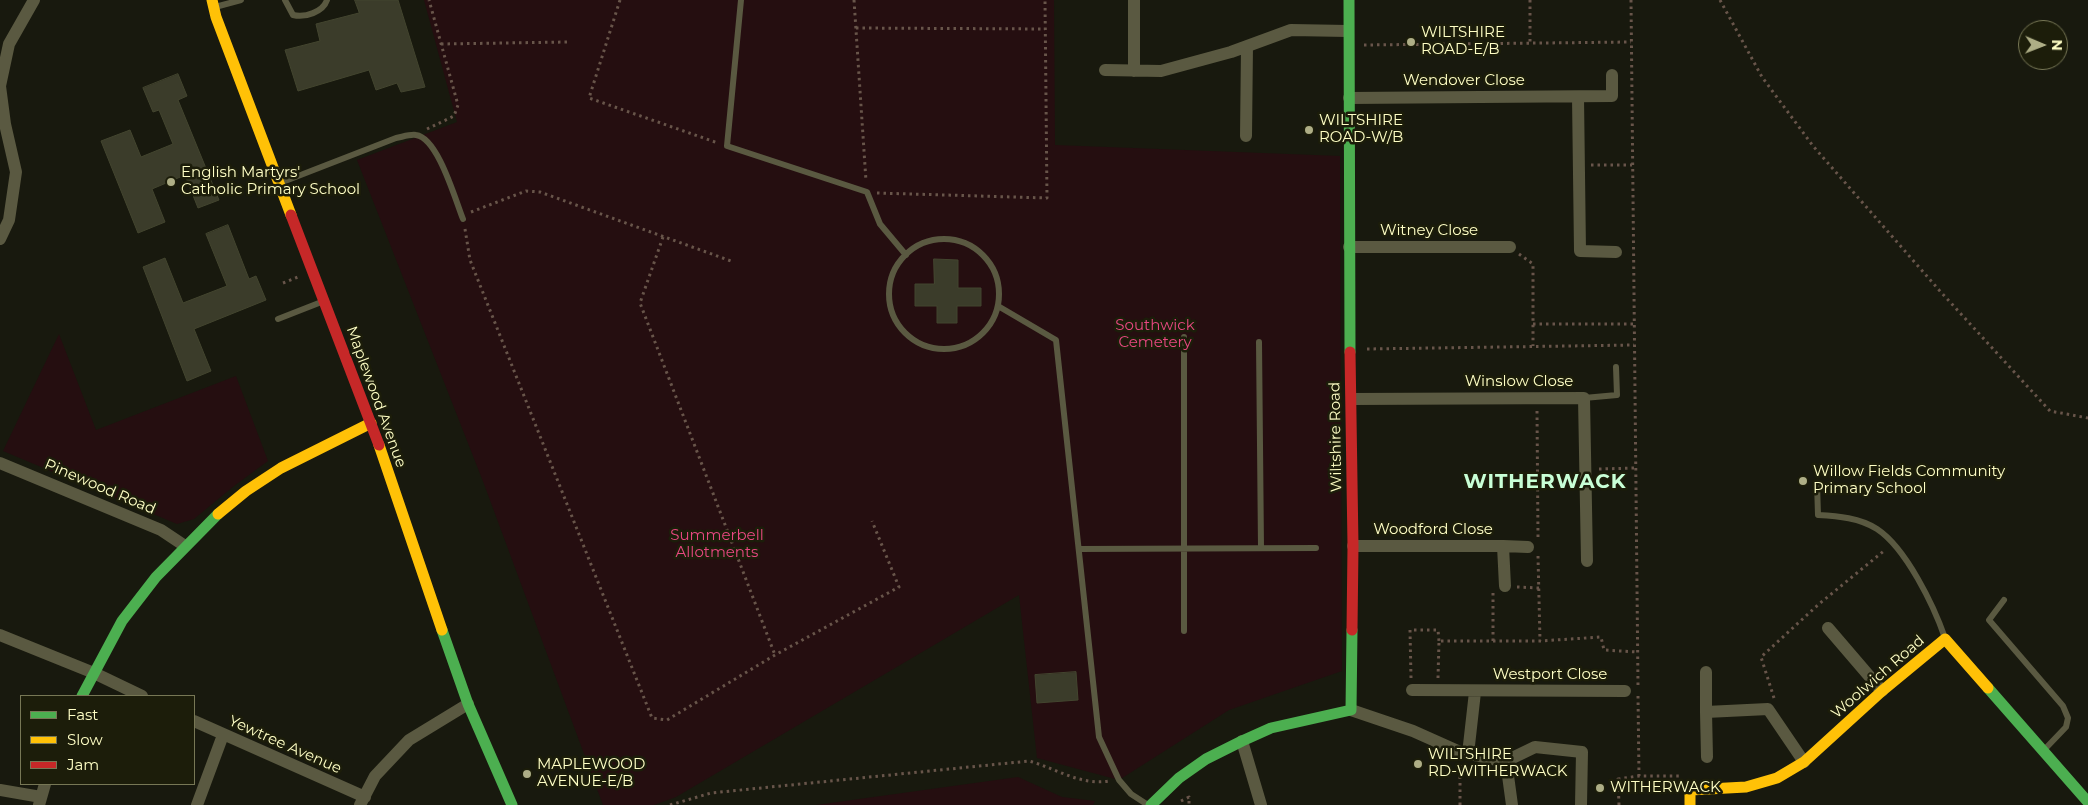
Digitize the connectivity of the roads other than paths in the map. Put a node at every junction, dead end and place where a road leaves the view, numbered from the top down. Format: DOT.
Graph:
graph roads {
  1 [pos="34,0"];
  2 [pos="241,0"];
  3 [pos="285,0"];
  4 [pos="327,0"];
  5 [pos="741,0"];
  6 [pos="1134,0"];
  7 [pos="1349,0"];
  8 [pos="213,3"];
  9 [pos="1348,31"];
  10 [pos="1247,46"];
  11 [pos="1105,70"];
  12 [pos="1134,70"];
  13 [pos="1612,76"];
  14 [pos="1578,97"];
  15 [pos="1349,98"];
  16 [pos="1246,136"];
  17 [pos="279,183"];
  18 [pos="462,217"];
  19 [pos="4,219"];
  20 [pos="0,239"];
  21 [pos="1510,247"];
  22 [pos="1349,248"];
  23 [pos="1616,252"];
  24 [pos="906,255"];
  25 [pos="324,301"];
  26 [pos="998,306"];
  27 [pos="278,319"];
  28 [pos="1184,338"];
  29 [pos="1259,342"];
  30 [pos="1616,366"];
  31 [pos="1584,398"];
  32 [pos="1352,399"];
  33 [pos="370,423"];
  34 [pos="0,463"];
  35 [pos="1817,483"];
  36 [pos="185,546"];
  37 [pos="1353,546"];
  38 [pos="1503,546"];
  39 [pos="1535,547"];
  40 [pos="1184,548"];
  41 [pos="1261,548"];
  42 [pos="1316,548"];
  43 [pos="1079,549"];
  44 [pos="1587,561"];
  45 [pos="1505,586"];
  46 [pos="2004,600"];
  47 [pos="1828,628"];
  48 [pos="1184,631"];
  49 [pos="0,635"];
  50 [pos="1945,639"];
  51 [pos="1706,672"];
  52 [pos="94,673"];
  53 [pos="1412,690"];
  54 [pos="1882,690"];
  55 [pos="1476,692"];
  56 [pos="1625,692"];
  57 [pos="83,695"];
  58 [pos="140,695"];
  59 [pos="468,704"];
  60 [pos="1351,710"];
  61 [pos="1706,712"];
  62 [pos="195,721"];
  63 [pos="223,735"];
  64 [pos="1242,741"];
  65 [pos="2044,751"];
  66 [pos="1464,753"];
  67 [pos="1707,757"];
  68 [pos="1506,761"];
  69 [pos="1804,762"];
  70 [pos="45,785"];
  71 [pos="0,790"];
  72 [pos="2086,800"];
  73 [pos="40,801"];
  74 [pos="362,801"];
  75 [pos="197,805"];
  76 [pos="512,805"];
  77 [pos="1150,805"];
  78 [pos="1261,805"];
  79 [pos="1512,805"];
  80 [pos="1581,805"];
  81 [pos="1690,805"];
  82 [pos="2074,805"];
  1 -- 19 [label="street"];
  2 -- 8 [label="lane"];
  3 -- 4 [label="lane"];
  5 -- 24 [label="lane"];
  6 -- 12 [label="street"];
  7 -- 9 [label="street, Wiltshire Road"];
  8 -- 17 [label="street, Maplewood Avenue"];
  9 -- 10 [label="street"];
  9 -- 15 [label="street, Wiltshire Road"];
  10 -- 12 [label="street"];
  10 -- 16 [label="street"];
  11 -- 12 [label="street"];
  13 -- 14 [label="street, Wendover Close"];
  14 -- 15 [label="street, Wendover Close"];
  14 -- 23 [label="street"];
  15 -- 22 [label="street, Wiltshire Road"];
  17 -- 18 [label="lane"];
  17 -- 25 [label="street, Maplewood Avenue"];
  19 -- 20 [label="street"];
  21 -- 22 [label="street, Witney Close"];
  22 -- 32 [label="street, Wiltshire Road"];
  24 -- 26 [label="lane"];
  24 -- 26 [label="lane"];
  25 -- 27 [label="lane"];
  25 -- 33 [label="street, Maplewood Avenue"];
  26 -- 43 [label="lane"];
  28 -- 40 [label="lane"];
  29 -- 41 [label="lane"];
  30 -- 31 [label="lane"];
  31 -- 32 [label="street, Winslow Close"];
  31 -- 44 [label="street, Winslow Close"];
  32 -- 37 [label="street, Wiltshire Road"];
  33 -- 36 [label="street"];
  33 -- 59 [label="street, Maplewood Avenue"];
  34 -- 36 [label="street, Pinewood Road"];
  35 -- 50 [label="lane"];
  36 -- 52 [label="street"];
  37 -- 38 [label="street, Woodford Close"];
  37 -- 60 [label="street, Wiltshire Road"];
  38 -- 39 [label="street"];
  38 -- 45 [label="street, Woodford Close"];
  40 -- 41 [label="lane"];
  40 -- 43 [label="lane"];
  40 -- 48 [label="lane"];
  41 -- 42 [label="lane"];
  43 -- 77 [label="lane"];
  46 -- 65 [label="lane"];
  47 -- 54 [label="street"];
  49 -- 52 [label="street"];
  50 -- 54 [label="street, Woolwich Road"];
  50 -- 65 [label="street, Woolwich Road"];
  51 -- 61 [label="street"];
  52 -- 57 [label="street"];
  52 -- 58 [label="street"];
  53 -- 55 [label="street, Westport Close"];
  54 -- 69 [label="street, Woolwich Road"];
  55 -- 56 [label="street, Westport Close"];
  55 -- 66 [label="street, Westport Close"];
  59 -- 74 [label="street"];
  59 -- 76 [label="street, Maplewood Avenue"];
  60 -- 64 [label="street"];
  60 -- 66 [label="street"];
  61 -- 67 [label="street"];
  61 -- 69 [label="street"];
  62 -- 63 [label="street, Yewtree Avenue"];
  63 -- 74 [label="street, Yewtree Avenue"];
  63 -- 75 [label="street"];
  64 -- 77 [label="street"];
  64 -- 78 [label="street"];
  65 -- 72 [label="street, Woolwich Road"];
  66 -- 68 [label="street"];
  68 -- 79 [label="street"];
  68 -- 80 [label="street"];
  69 -- 81 [label="street, Woolwich Road"];
  70 -- 73 [label="street"];
  71 -- 73 [label="street"];
  72 -- 82 [label="street"];
}
